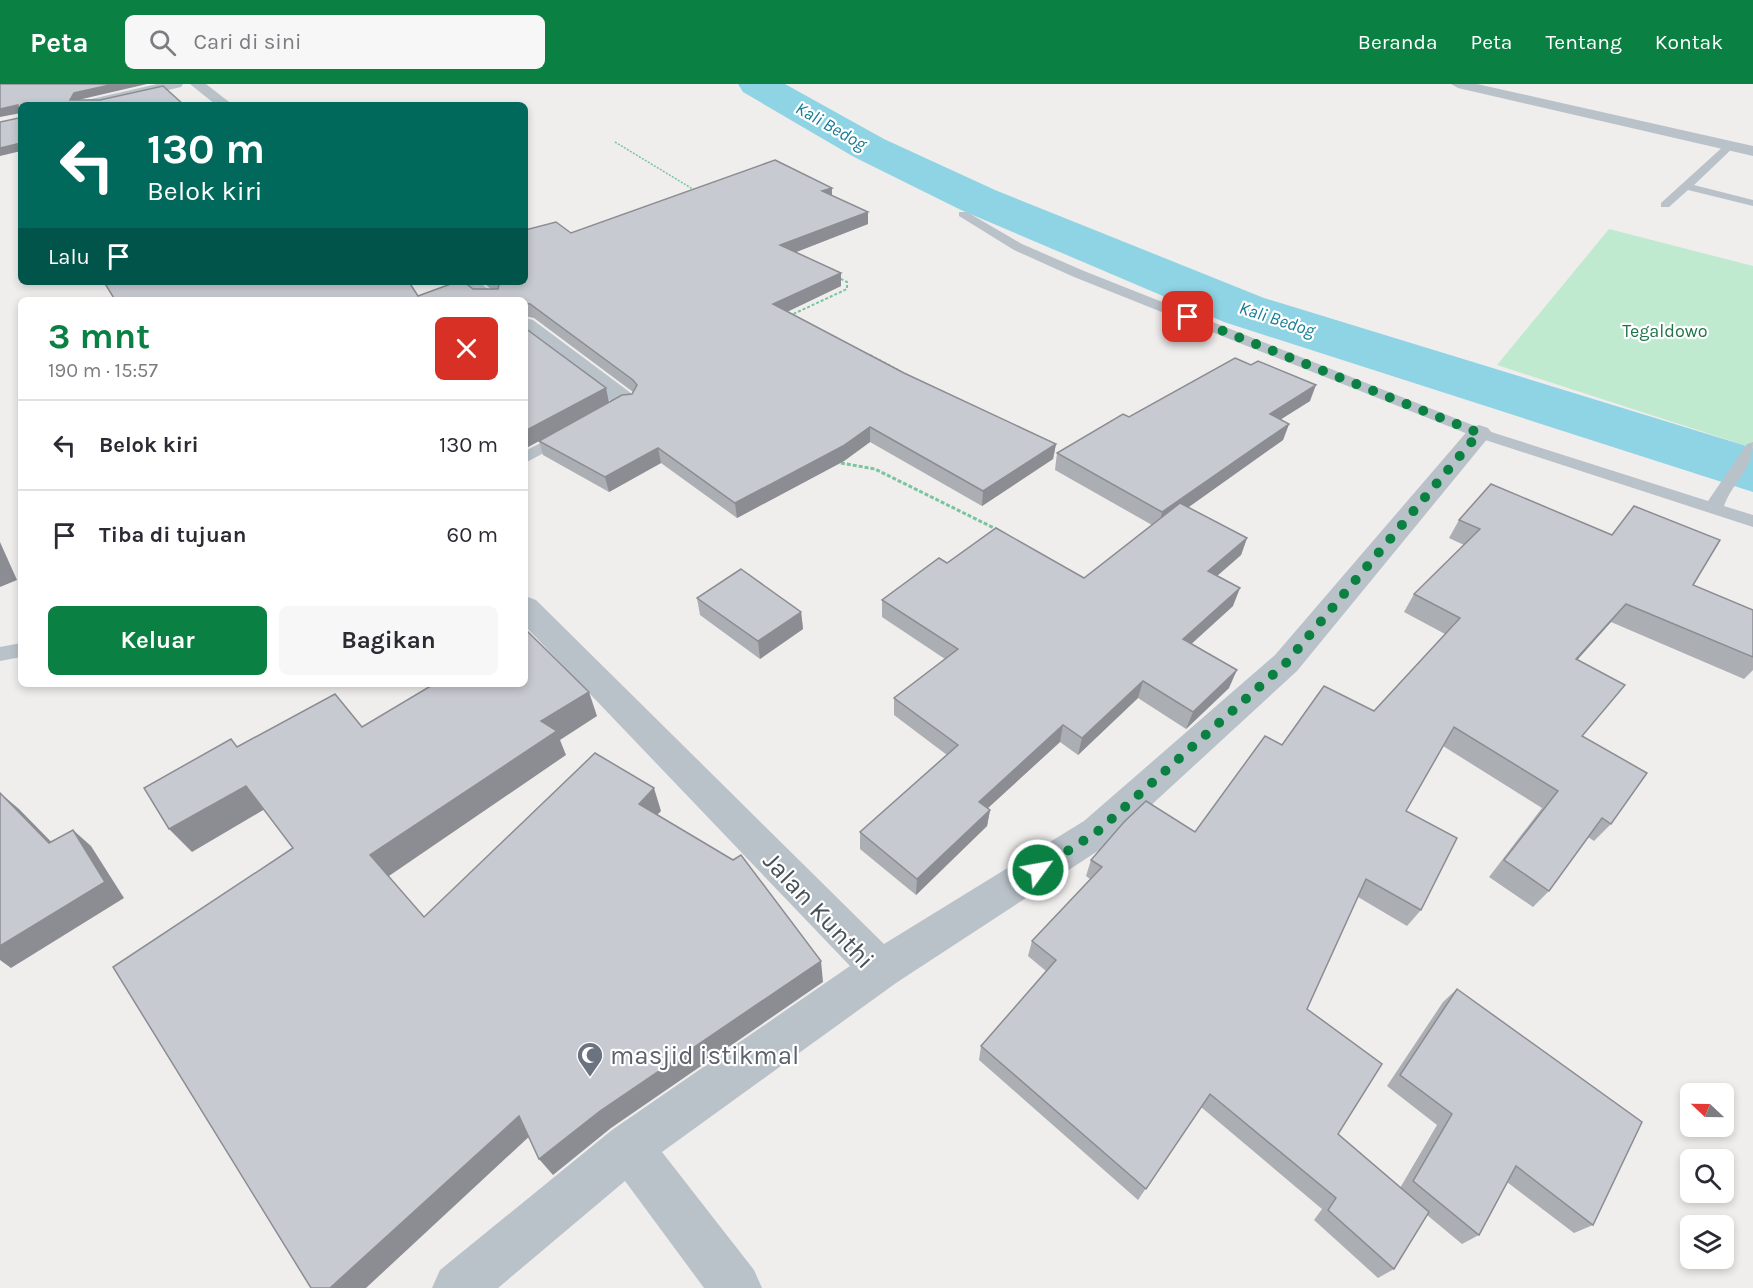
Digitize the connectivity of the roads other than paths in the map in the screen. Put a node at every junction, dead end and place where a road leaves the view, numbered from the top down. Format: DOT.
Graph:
graph roads {
  1 [pos="176,84"];
  2 [pos="219,84"];
  3 [pos="1458,84"];
  4 [pos="199,86"];
  5 [pos="96,102"];
  6 [pos="221,102"];
  7 [pos="1730,146"];
  8 [pos="1753,151"];
  9 [pos="1686,186"];
  10 [pos="1753,203"];
  11 [pos="1665,205"];
  12 [pos="963,214"];
  13 [pos="470,285"];
  14 [pos="487,297"];
  15 [pos="528,327"];
  16 [pos="626,401"];
  17 [pos="606,412"];
  18 [pos="576,429"];
  19 [pos="1479,433"];
  20 [pos="1753,447"];
  21 [pos="528,456"];
  22 [pos="1716,502"];
  23 [pos="1753,520"];
  24 [pos="528,610"];
  25 [pos="18,651"];
  26 [pos="0,654"];
  27 [pos="881,969"];
  28 [pos="629,1147"];
  29 [pos="458,1288"];
  30 [pos="736,1288"];
  1 -- 5 [label="street"];
  2 -- 4 [label="street"];
  3 -- 7 [label="street"];
  4 -- 6 [label="street"];
  7 -- 8 [label="street"];
  7 -- 9 [label="lane"];
  9 -- 10 [label="lane"];
  9 -- 11 [label="lane"];
  12 -- 19 [label="lane"];
  13 -- 14 [label="street"];
  15 -- 16 [label="street"];
  16 -- 17 [label="lane"];
  18 -- 21 [label="lane"];
  19 -- 22 [label="lane"];
  19 -- 27 [label="street"];
  20 -- 22 [label="lane"];
  22 -- 23 [label="lane"];
  24 -- 27 [label="street, Jalan Kunthi"];
  25 -- 26 [label="lane"];
  27 -- 28 [label="street, Jalan Kunthi"];
  28 -- 29 [label="street, Jalan Kunthi"];
  28 -- 30 [label="street"];
}
